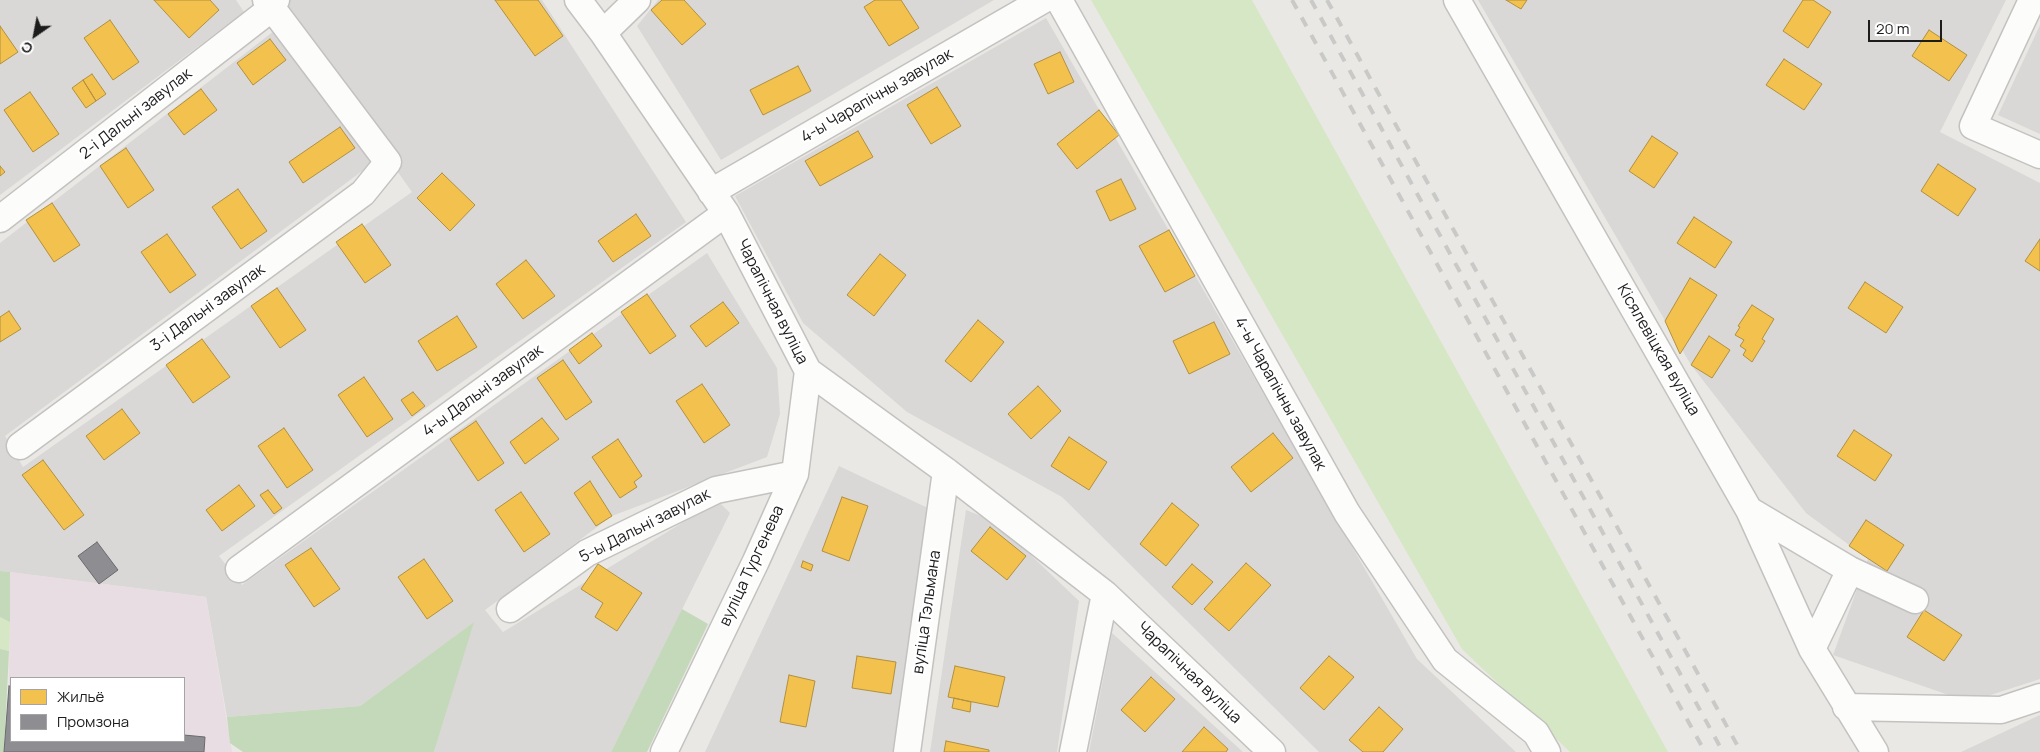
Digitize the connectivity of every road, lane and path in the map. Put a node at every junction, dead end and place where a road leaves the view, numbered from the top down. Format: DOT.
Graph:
graph roads {
  1 [pos="578,0"];
  2 [pos="636,0"];
  3 [pos="1043,0"];
  4 [pos="1059,0"];
  5 [pos="1457,0"];
  6 [pos="2032,0"];
  7 [pos="271,3"];
  8 [pos="603,33"];
  9 [pos="2040,155"];
  10 [pos="711,192"];
  11 [pos="726,213"];
  12 [pos="0,219"];
  13 [pos="808,371"];
  14 [pos="20,446"];
  15 [pos="946,471"];
  16 [pos="795,474"];
  17 [pos="1749,510"];
  18 [pos="239,569"];
  19 [pos="1850,570"];
  20 [pos="1106,594"];
  21 [pos="1915,600"];
  22 [pos="510,609"];
  23 [pos="1812,648"];
  24 [pos="2040,697"];
  25 [pos="1846,707"];
  26 [pos="664,752"];
  27 [pos="907,752"];
  28 [pos="1073,752"];
  29 [pos="1272,752"];
  30 [pos="1547,752"];
  31 [pos="1875,752"];
  1 -- 8 [label="street, Чарапічная вуліца"];
  2 -- 8 [label="street"];
  3 -- 10 [label="street, 4-ы Чарапічны завулак"];
  4 -- 30 [label="street, 4-ы Чарапічны завулак"];
  5 -- 17 [label="street, Кісялевіцкая вуліца"];
  6 -- 9 [label="street"];
  7 -- 12 [label="street, 2-і Дальні завулак"];
  7 -- 14 [label="street, 3-і Дальні завулак"];
  8 -- 10 [label="street, Чарапічная вуліца"];
  10 -- 11 [label="street, Чарапічная вуліца"];
  11 -- 13 [label="street, Чарапічная вуліца"];
  11 -- 18 [label="street, 4-ы Дальні завулак"];
  13 -- 15 [label="street, Чарапічная вуліца"];
  13 -- 16 [label="street, вуліца Тургенева"];
  15 -- 20 [label="street, Чарапічная вуліца"];
  15 -- 27 [label="street, вуліца Тэльмана"];
  16 -- 22 [label="street, 5-ы Дальні завулак"];
  16 -- 26 [label="street, вуліца Тургенева"];
  17 -- 19 [label="street"];
  17 -- 23 [label="street, Кісялевіцкая вуліца"];
  19 -- 21 [label="street"];
  19 -- 23 [label="street"];
  20 -- 28 [label="street"];
  20 -- 29 [label="street, Чарапічная вуліца"];
  23 -- 25 [label="street, Кісялевіцкая вуліца"];
  24 -- 25 [label="street"];
  25 -- 31 [label="street, Кісялевіцкая вуліца"];
}
